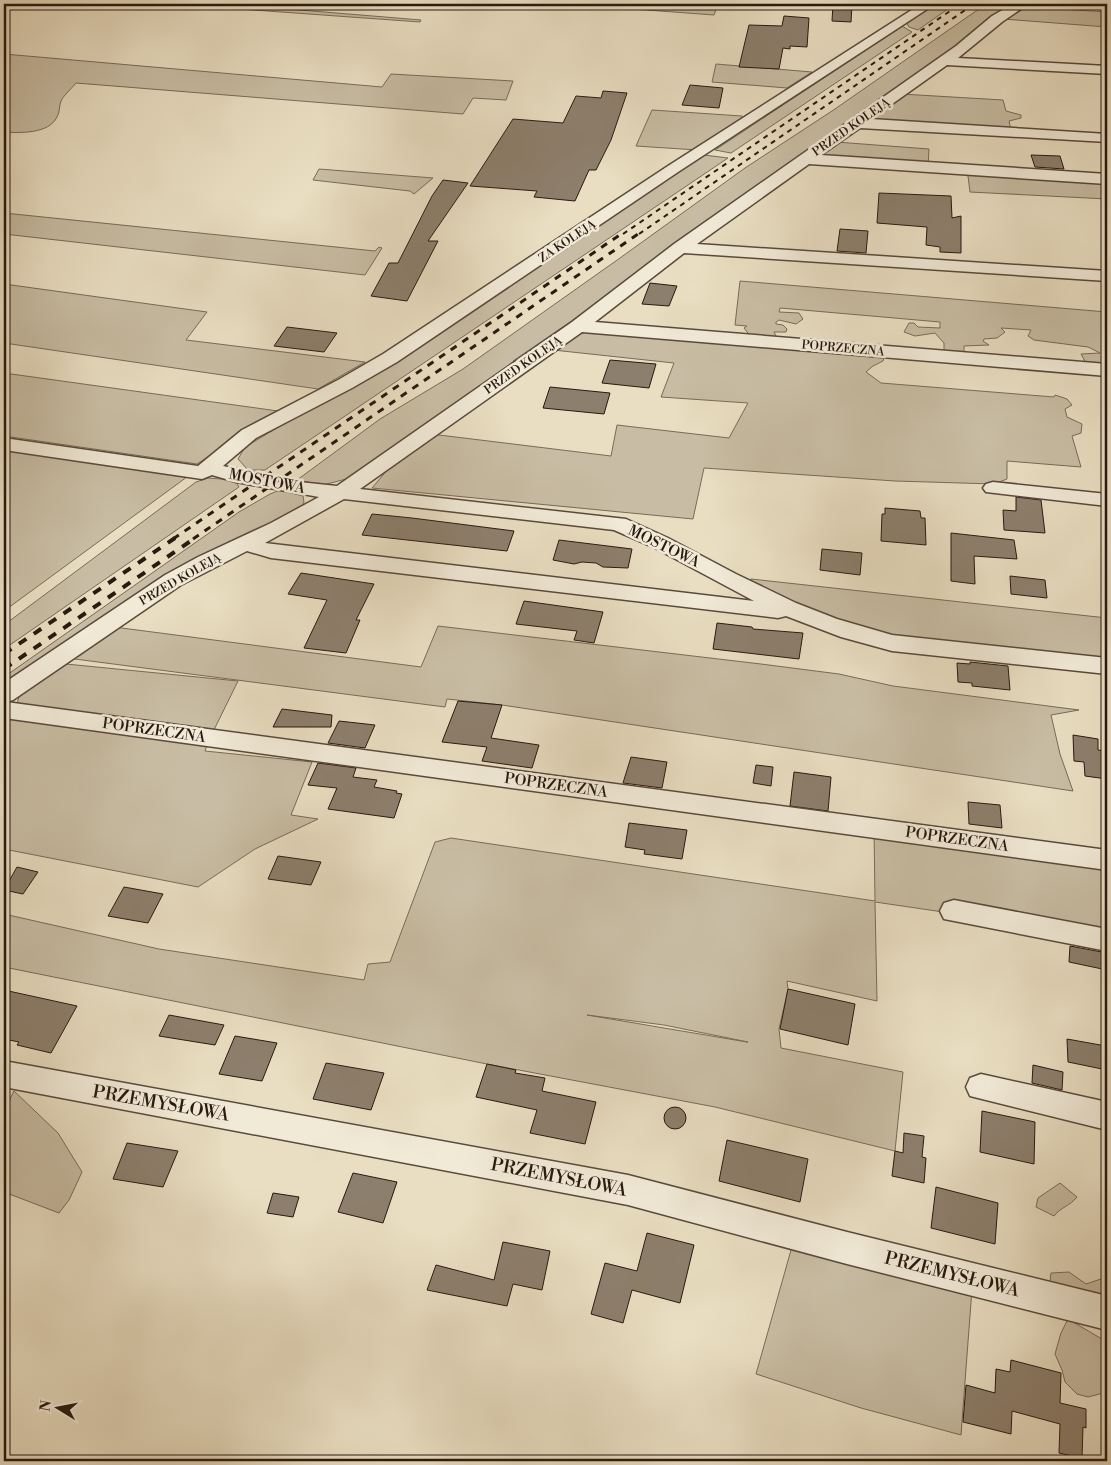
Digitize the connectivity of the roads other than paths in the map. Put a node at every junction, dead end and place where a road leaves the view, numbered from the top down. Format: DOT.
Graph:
graph roads {
  1 [pos="929,4"];
  2 [pos="1022,4"];
  3 [pos="943,61"];
  4 [pos="1107,70"];
  5 [pos="858,123"];
  6 [pos="1107,138"];
  7 [pos="806,159"];
  8 [pos="1107,179"];
  9 [pos="680,248"];
  10 [pos="1107,276"];
  11 [pos="578,326"];
  12 [pos="1107,370"];
  13 [pos="4,444"];
  14 [pos="205,470"];
  15 [pos="993,488"];
  16 [pos="342,492"];
  17 [pos="1107,500"];
  18 [pos="244,544"];
  19 [pos="798,613"];
  20 [pos="1107,666"];
  21 [pos="4,694"];
  22 [pos="4,710"];
  23 [pos="1107,860"];
  24 [pos="954,911"];
  25 [pos="1107,940"];
  26 [pos="4,1074"];
  27 [pos="981,1087"];
  28 [pos="1107,1116"];
  29 [pos="1107,1313"];
  1 -- 14 [label="street, ZA KOLEJĄ"];
  2 -- 3 [label="street, PRZED KOLEJĄ"];
  3 -- 4 [label="street"];
  3 -- 5 [label="street, PRZED KOLEJĄ"];
  5 -- 6 [label="street"];
  5 -- 7 [label="street, PRZED KOLEJĄ"];
  7 -- 8 [label="street"];
  7 -- 9 [label="street, PRZED KOLEJĄ"];
  9 -- 10 [label="street"];
  9 -- 11 [label="street, PRZED KOLEJĄ"];
  11 -- 12 [label="street, POPRZECZNA"];
  11 -- 16 [label="street, PRZED KOLEJĄ"];
  13 -- 14 [label="street, MOSTOWA"];
  14 -- 16 [label="street, MOSTOWA"];
  15 -- 17 [label="street"];
  16 -- 18 [label="street, PRZED KOLEJĄ"];
  16 -- 19 [label="street, MOSTOWA"];
  18 -- 19 [label="street"];
  18 -- 21 [label="street, PRZED KOLEJĄ"];
  19 -- 20 [label="street, MOSTOWA"];
  22 -- 23 [label="street, POPRZECZNA"];
  24 -- 25 [label="street"];
  26 -- 29 [label="street, PRZEMYSŁOWA"];
  27 -- 28 [label="street"];
}
